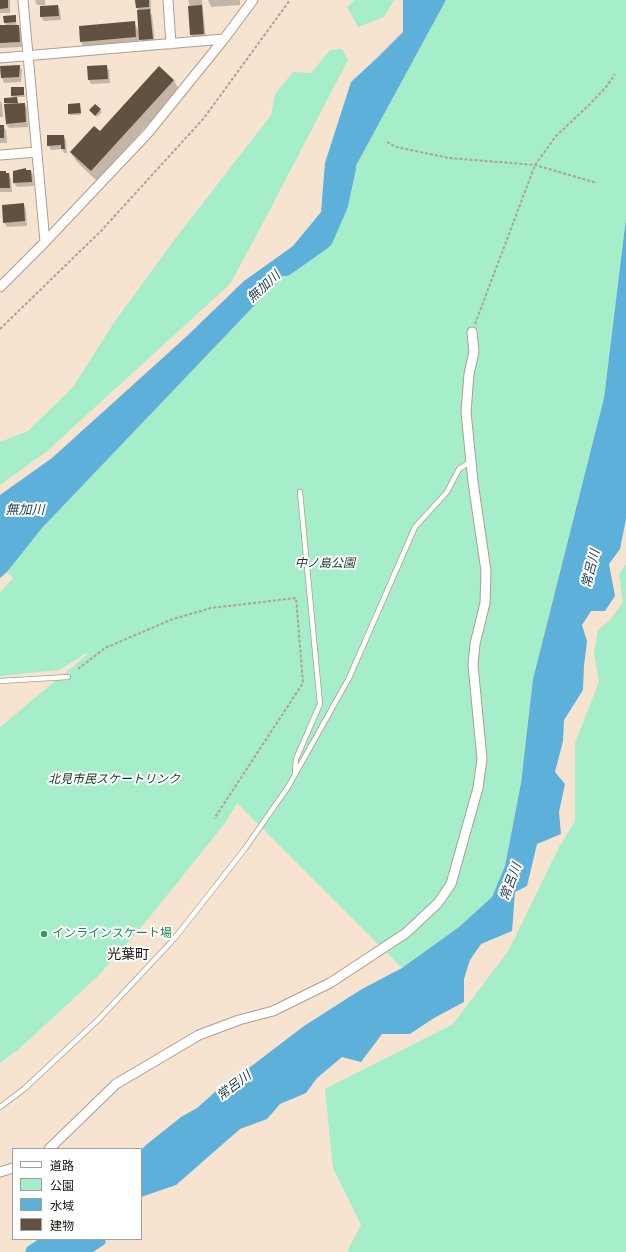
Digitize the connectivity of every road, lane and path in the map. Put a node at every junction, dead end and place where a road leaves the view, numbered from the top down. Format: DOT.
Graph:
graph roads {
  1 [pos="23,0"];
  2 [pos="168,0"];
  3 [pos="253,0"];
  4 [pos="290,0"];
  5 [pos="224,40"];
  6 [pos="171,44"];
  7 [pos="28,55"];
  8 [pos="0,58"];
  9 [pos="615,74"];
  10 [pos="387,142"];
  11 [pos="37,152"];
  12 [pos="0,156"];
  13 [pos="535,165"];
  14 [pos="597,183"];
  15 [pos="46,242"];
  16 [pos="0,287"];
  17 [pos="0,329"];
  18 [pos="472,332"];
  19 [pos="470,462"];
  20 [pos="300,492"];
  21 [pos="78,669"];
  22 [pos="68,677"];
  23 [pos="0,681"];
  24 [pos="295,774"];
  25 [pos="214,819"];
  26 [pos="0,1107"];
  27 [pos="50,1148"];
  28 [pos="12,1168"];
  29 [pos="0,1172"];
  1 -- 7 [label="street"];
  2 -- 6 [label="street"];
  3 -- 5 [label="street"];
  4 -- 17 [label="path"];
  5 -- 6 [label="street"];
  5 -- 15 [label="street"];
  6 -- 7 [label="street"];
  7 -- 8 [label="street"];
  7 -- 11 [label="street"];
  9 -- 13 [label="path"];
  10 -- 13 [label="path"];
  11 -- 12 [label="street"];
  11 -- 15 [label="street"];
  13 -- 14 [label="path"];
  13 -- 18 [label="path"];
  15 -- 16 [label="street"];
  18 -- 19 [label="street"];
  19 -- 24 [label="lane"];
  19 -- 27 [label="street"];
  20 -- 24 [label="lane"];
  21 -- 25 [label="path"];
  22 -- 23 [label="lane"];
  24 -- 26 [label="lane"];
  28 -- 29 [label="street"];
}
